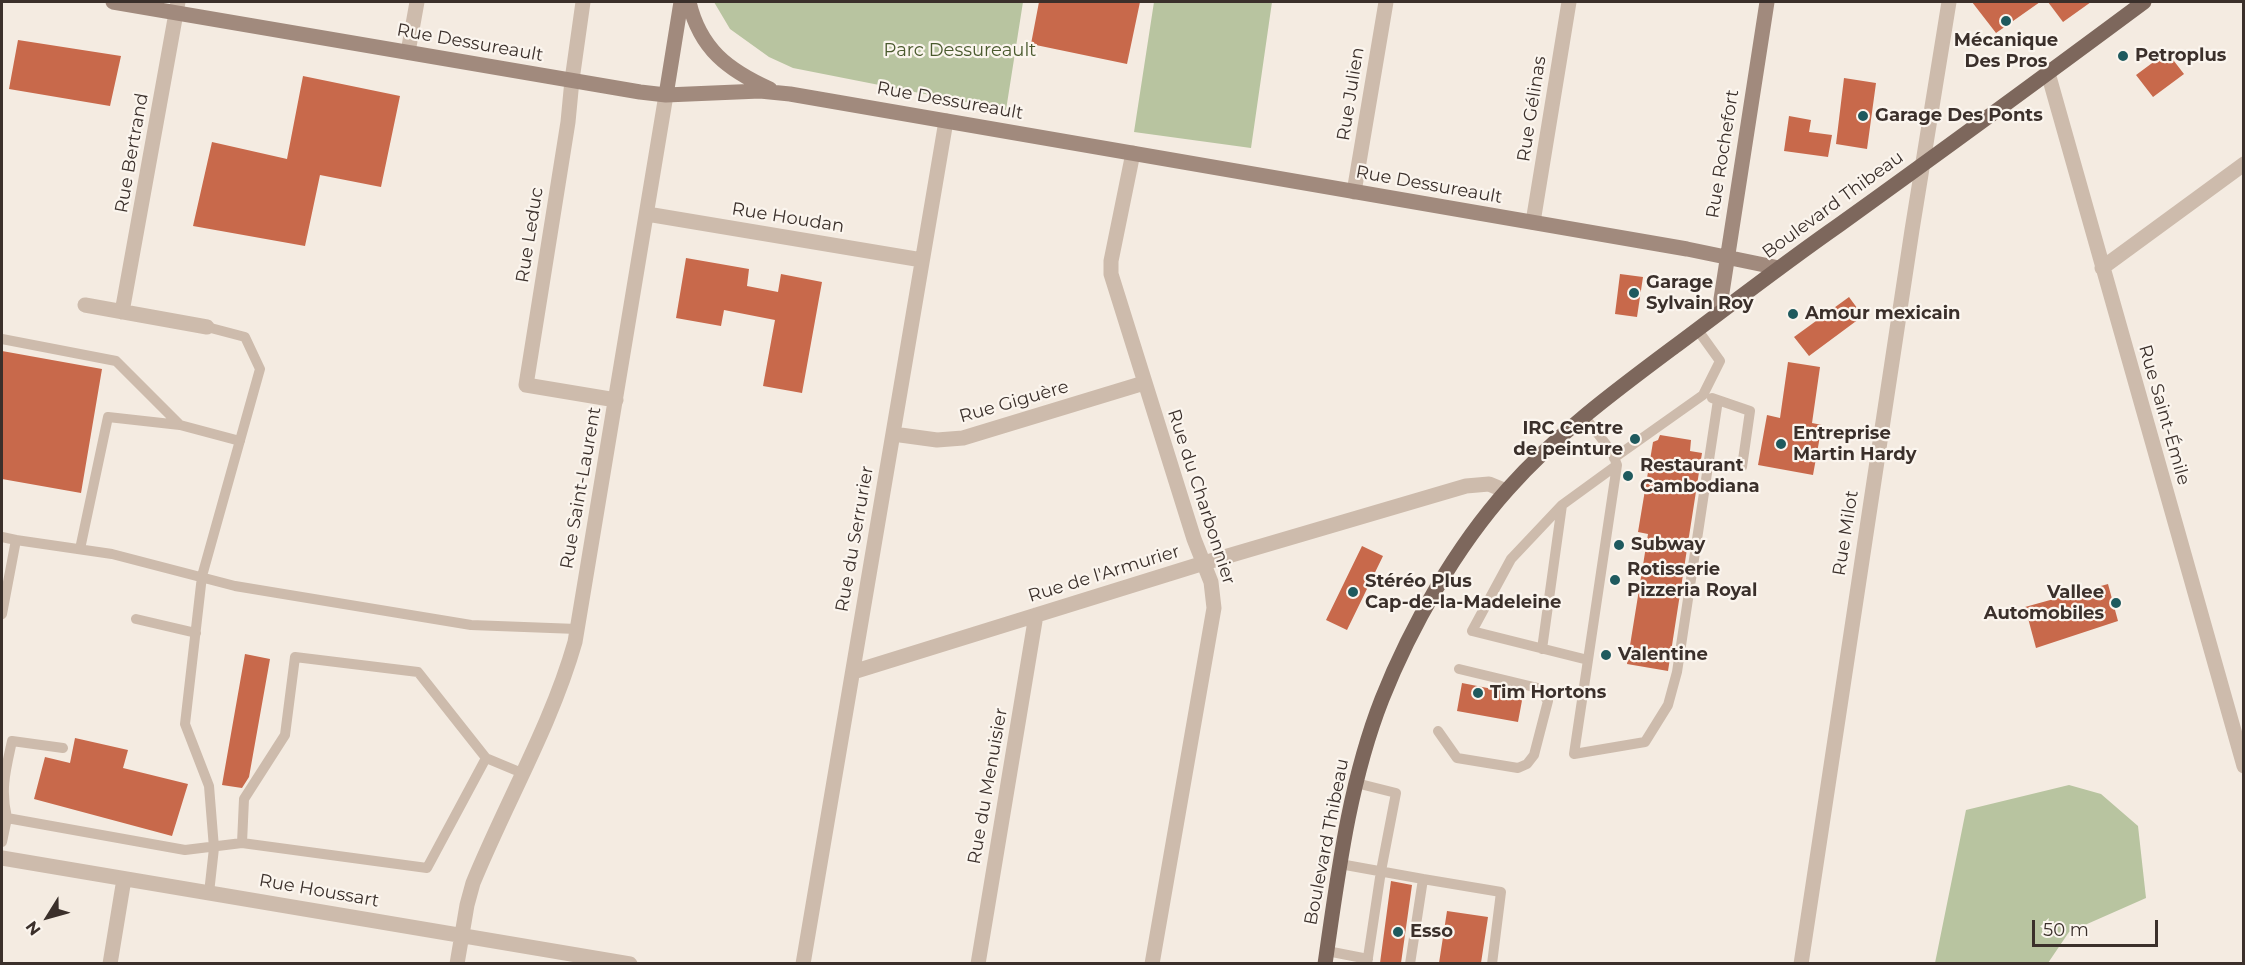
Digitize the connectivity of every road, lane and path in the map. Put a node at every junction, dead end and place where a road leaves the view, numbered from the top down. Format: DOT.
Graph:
graph roads {
  1 [pos="113,2"];
  2 [pos="417,2"];
  3 [pos="583,2"];
  4 [pos="681,2"];
  5 [pos="689,2"];
  6 [pos="1386,2"];
  7 [pos="1569,2"];
  8 [pos="1767,2"];
  9 [pos="1949,2"];
  10 [pos="2144,2"];
  11 [pos="177,7"];
  12 [pos="408,52"];
  13 [pos="2048,73"];
  14 [pos="572,80"];
  15 [pos="778,93"];
  16 [pos="666,95"];
  17 [pos="946,121"];
  18 [pos="1133,153"];
  19 [pos="2244,164"];
  20 [pos="1922,165"];
  21 [pos="1354,192"];
  22 [pos="647,214"];
  23 [pos="1533,222"];
  24 [pos="1726,257"];
  25 [pos="922,260"];
  26 [pos="1779,268"];
  27 [pos="2102,268"];
  28 [pos="85,305"];
  29 [pos="122,312"];
  30 [pos="1719,312"];
  31 [pos="207,327"];
  32 [pos="1697,329"];
  33 [pos="2,339"];
  34 [pos="1144,383"];
  35 [pos="1703,395"];
  36 [pos="616,400"];
  37 [pos="1718,400"];
  38 [pos="1584,416"];
  39 [pos="180,425"];
  40 [pos="893,434"];
  41 [pos="240,441"];
  42 [pos="1615,461"];
  43 [pos="1742,467"];
  44 [pos="1506,491"];
  45 [pos="1562,505"];
  46 [pos="2,537"];
  47 [pos="16,540"];
  48 [pos="80,549"];
  49 [pos="1204,563"];
  50 [pos="202,576"];
  51 [pos="2,614"];
  52 [pos="1036,615"];
  53 [pos="136,619"];
  54 [pos="577,629"];
  55 [pos="196,633"];
  56 [pos="1542,649"];
  57 [pos="1588,660"];
  58 [pos="1459,669"];
  59 [pos="853,672"];
  60 [pos="1438,731"];
  61 [pos="63,748"];
  62 [pos="486,758"];
  63 [pos="2244,766"];
  64 [pos="522,773"];
  65 [pos="3,774"];
  66 [pos="1356,783"];
  67 [pos="7,818"];
  68 [pos="2,842"];
  69 [pos="242,843"];
  70 [pos="214,848"];
  71 [pos="2,858"];
  72 [pos="1340,864"];
  73 [pos="1381,871"];
  74 [pos="124,879"];
  75 [pos="1423,879"];
  76 [pos="209,893"];
  77 [pos="462,935"];
  78 [pos="1326,957"];
  79 [pos="1368,961"];
  80 [pos="110,963"];
  81 [pos="457,963"];
  82 [pos="630,963"];
  83 [pos="803,963"];
  84 [pos="978,963"];
  85 [pos="1152,963"];
  86 [pos="1410,963"];
  87 [pos="1492,963"];
  88 [pos="1801,963"];
  1 -- 11 [label="street, Rue Dessureault"];
  2 -- 12 [label="street"];
  3 -- 14 [label="street, Rue Leduc"];
  4 -- 16 [label="street, Rue Saint-Laurent"];
  5 -- 15 [label="street"];
  6 -- 21 [label="street, Rue Julien"];
  7 -- 23 [label="street, Rue Gélinas"];
  8 -- 24 [label="street, Rue Rochefort"];
  9 -- 20 [label="street, Rue Milot"];
  10 -- 13 [label="main road, Boulevard Thibeau"];
  11 -- 12 [label="street, Rue Dessureault"];
  11 -- 29 [label="street, Rue Bertrand"];
  12 -- 14 [label="street, Rue Dessureault"];
  13 -- 20 [label="main road, Boulevard Thibeau"];
  13 -- 27 [label="street, Rue Saint-Émile"];
  14 -- 16 [label="street, Rue Dessureault"];
  14 -- 36 [label="street, Rue Leduc"];
  15 -- 16 [label="street, Rue Dessureault"];
  15 -- 17 [label="street, Rue Dessureault"];
  16 -- 22 [label="street, Rue Saint-Laurent"];
  17 -- 18 [label="street, Rue Dessureault"];
  17 -- 25 [label="street, Rue du Serrurier"];
  18 -- 21 [label="street, Rue Dessureault"];
  18 -- 34 [label="street, Rue du Charbonnier"];
  19 -- 27 [label="street"];
  20 -- 26 [label="main road, Boulevard Thibeau"];
  20 -- 88 [label="street, Rue Milot"];
  21 -- 23 [label="street, Rue Dessureault"];
  22 -- 25 [label="street, Rue Houdan"];
  22 -- 36 [label="street, Rue Saint-Laurent"];
  23 -- 24 [label="street, Rue Dessureault"];
  24 -- 26 [label="street, Rue Dessureault"];
  24 -- 30 [label="street, Rue Rochefort"];
  25 -- 40 [label="street, Rue du Serrurier"];
  26 -- 30 [label="main road, Boulevard Thibeau"];
  27 -- 63 [label="street, Rue Saint-Émile"];
  28 -- 29 [label="street"];
  29 -- 31 [label="street"];
  30 -- 32 [label="main road, Boulevard Thibeau"];
  31 -- 41 [label="lane"];
  32 -- 35 [label="lane"];
  32 -- 38 [label="main road, Boulevard Thibeau"];
  33 -- 39 [label="lane"];
  34 -- 40 [label="street, Rue Giguère"];
  34 -- 49 [label="street, Rue du Charbonnier"];
  35 -- 37 [label="lane"];
  35 -- 42 [label="lane"];
  36 -- 54 [label="street, Rue Saint-Laurent"];
  37 -- 43 [label="lane"];
  37 -- 57 [label="lane"];
  38 -- 42 [label="lane"];
  38 -- 44 [label="main road, Boulevard Thibeau"];
  39 -- 41 [label="lane"];
  39 -- 48 [label="lane"];
  40 -- 59 [label="street, Rue du Serrurier"];
  41 -- 50 [label="lane"];
  42 -- 45 [label="lane"];
  42 -- 57 [label="lane"];
  44 -- 49 [label="street, Rue de l'Armurier"];
  44 -- 66 [label="main road, Boulevard Thibeau"];
  45 -- 56 [label="lane"];
  45 -- 56 [label="lane"];
  46 -- 47 [label="lane"];
  47 -- 48 [label="lane"];
  47 -- 51 [label="lane"];
  48 -- 50 [label="lane"];
  49 -- 52 [label="street, Rue de l'Armurier"];
  49 -- 85 [label="street, Rue du Charbonnier"];
  50 -- 54 [label="lane"];
  50 -- 55 [label="lane"];
  52 -- 59 [label="street, Rue de l'Armurier"];
  52 -- 84 [label="street, Rue du Menuisier"];
  53 -- 55 [label="lane"];
  54 -- 64 [label="street, Rue Saint-Laurent"];
  55 -- 70 [label="lane"];
  56 -- 57 [label="lane"];
  58 -- 60 [label="lane"];
  59 -- 83 [label="street, Rue du Serrurier"];
  61 -- 65 [label="lane"];
  62 -- 64 [label="lane"];
  62 -- 69 [label="lane"];
  62 -- 69 [label="lane"];
  64 -- 77 [label="street, Rue Saint-Laurent"];
  65 -- 67 [label="lane"];
  66 -- 72 [label="main road, Boulevard Thibeau"];
  66 -- 73 [label="lane"];
  67 -- 68 [label="lane"];
  67 -- 70 [label="lane"];
  69 -- 70 [label="lane"];
  70 -- 76 [label="lane"];
  71 -- 74 [label="street, Rue Houssart"];
  72 -- 73 [label="lane"];
  72 -- 78 [label="main road, Boulevard Thibeau"];
  73 -- 75 [label="lane"];
  73 -- 79 [label="lane"];
  74 -- 76 [label="street, Rue Houssart"];
  74 -- 80 [label="street"];
  75 -- 86 [label="lane"];
  75 -- 87 [label="lane"];
  76 -- 77 [label="street, Rue Houssart"];
  77 -- 81 [label="street, Rue Saint-Laurent"];
  77 -- 82 [label="street, Rue Houssart"];
  78 -- 79 [label="lane"];
}
